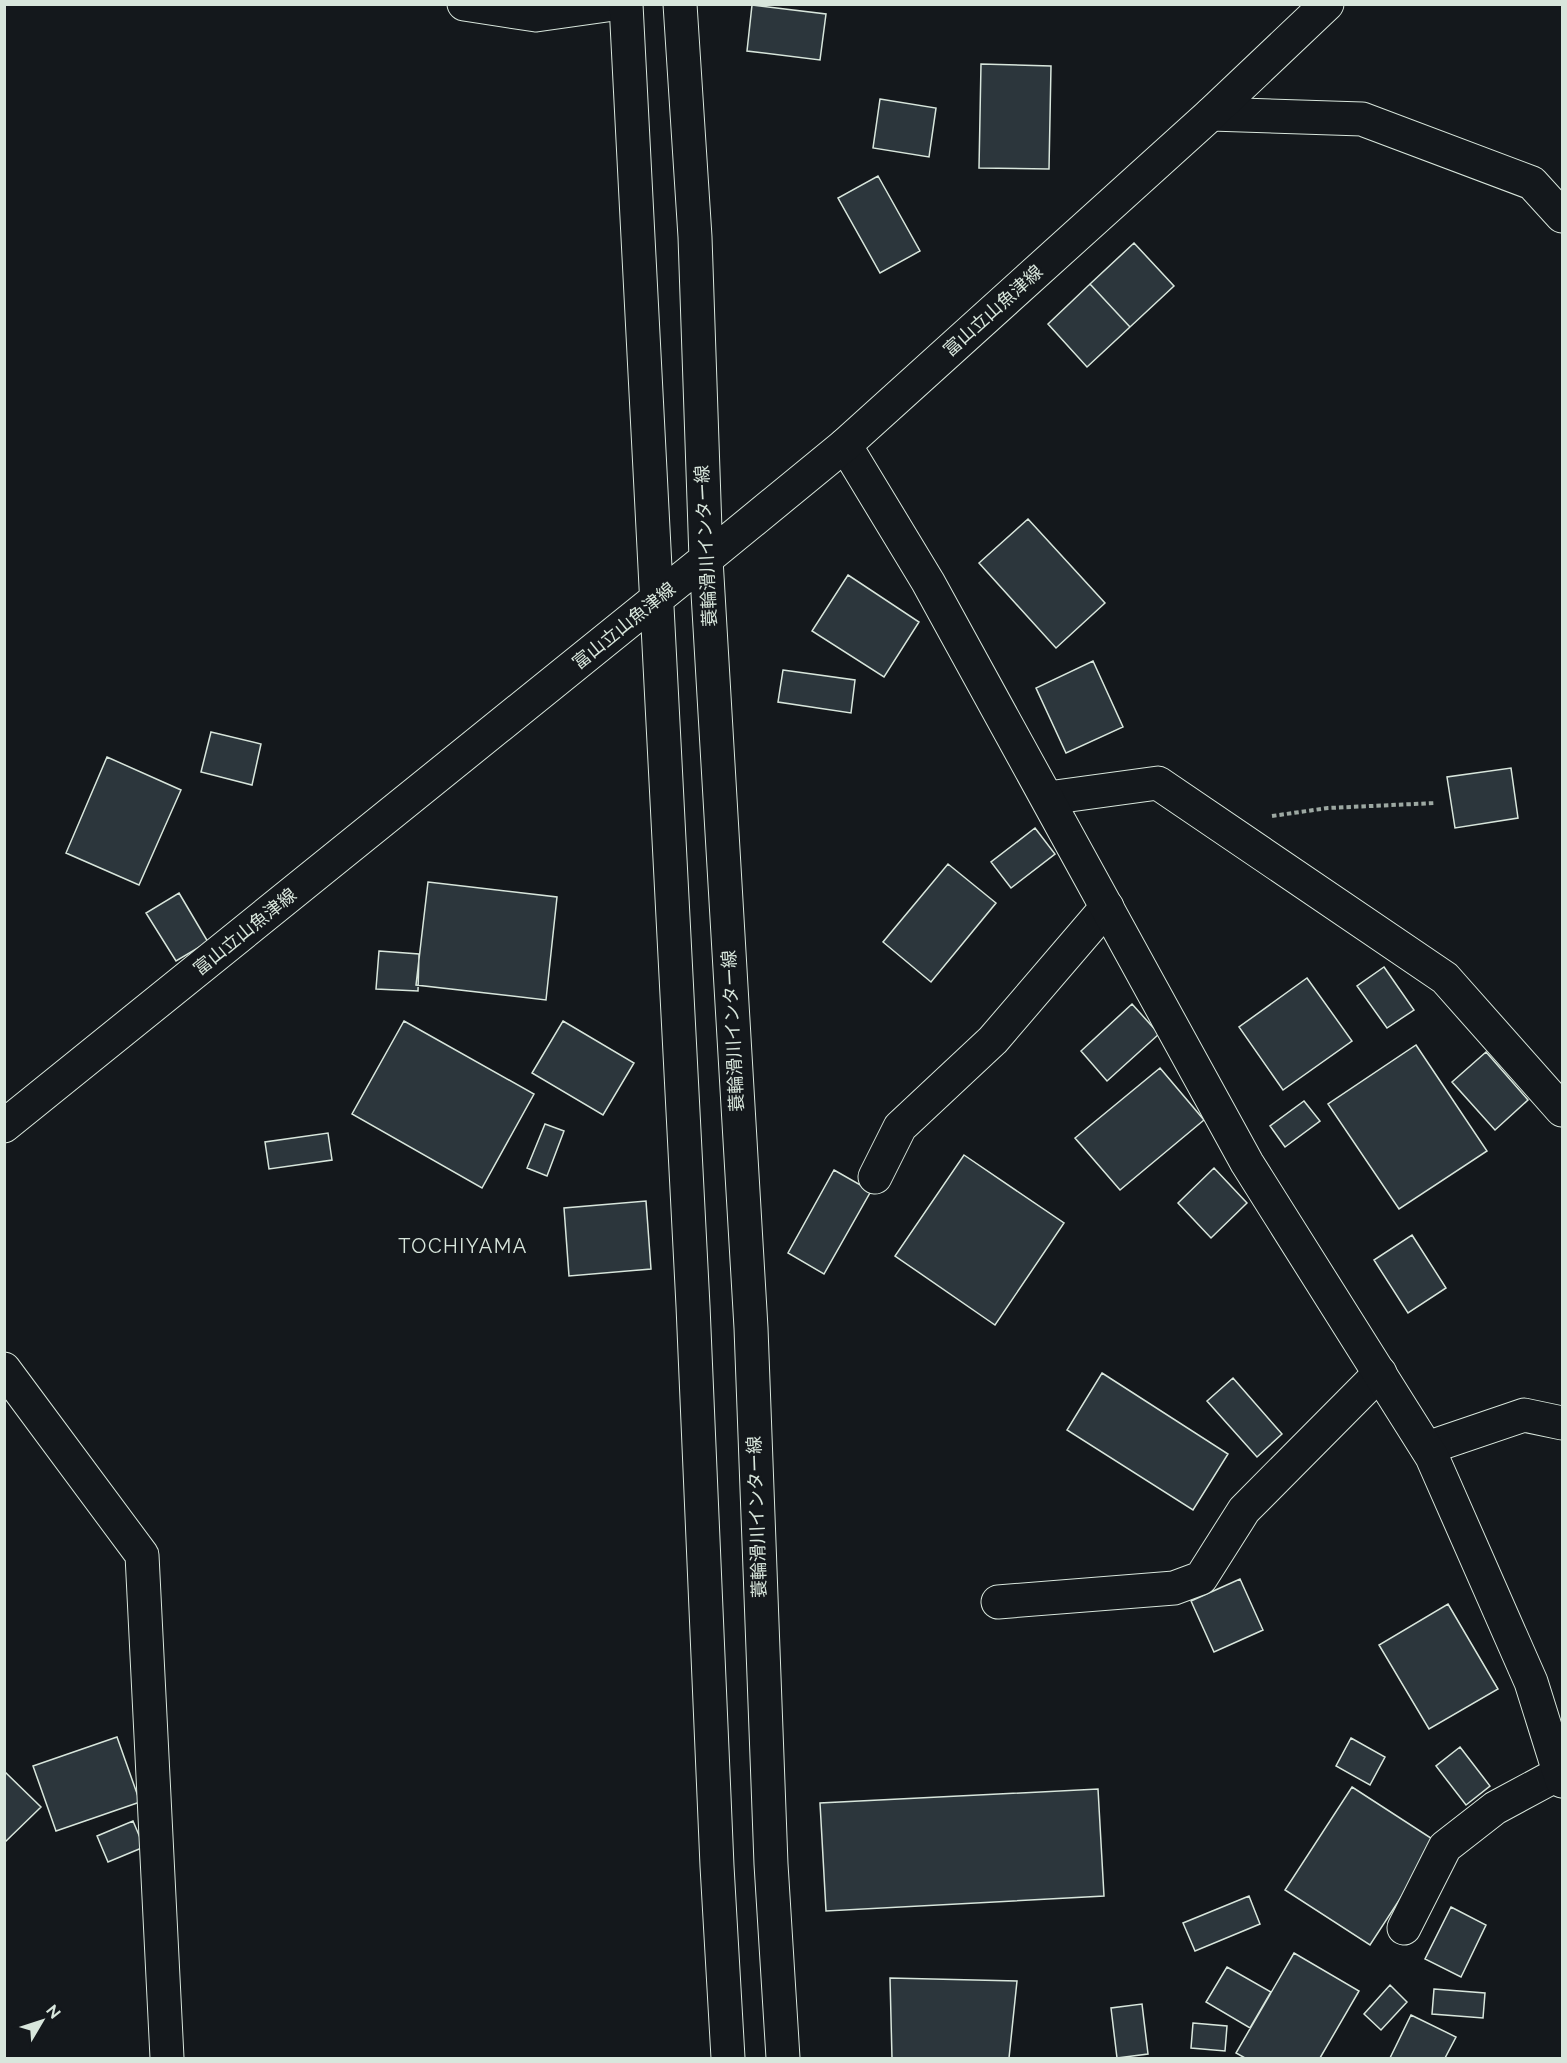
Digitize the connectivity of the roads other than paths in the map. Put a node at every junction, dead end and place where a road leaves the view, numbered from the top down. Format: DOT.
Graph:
graph roads {
  1 [pos="464,4"];
  2 [pos="614,4"];
  3 [pos="627,4"];
  4 [pos="680,4"];
  5 [pos="1328,4"];
  6 [pos="1211,114"];
  7 [pos="1563,216"];
  8 [pos="845,445"];
  9 [pos="706,559"];
  10 [pos="658,599"];
  11 [pos="1048,798"];
  12 [pos="1107,908"];
  13 [pos="1563,1110"];
  14 [pos="4,1126"];
  15 [pos="875,1177"];
  16 [pos="4,1369"];
  17 [pos="1380,1373"];
  18 [pos="1563,1423"];
  19 [pos="1427,1448"];
  20 [pos="998,1602"];
  21 [pos="1561,1777"];
  22 [pos="1404,1928"];
  23 [pos="167,2058"];
  24 [pos="728,2058"];
  25 [pos="783,2058"];
  1 -- 2 [label="main road"];
  3 -- 10 [label="main road"];
  4 -- 9 [label="main road, 蓑輪滑川インター線"];
  5 -- 6 [label="main road, 富山立山魚津線"];
  6 -- 7 [label="main road"];
  6 -- 8 [label="main road, 富山立山魚津線"];
  8 -- 9 [label="main road, 富山立山魚津線"];
  8 -- 11 [label="main road"];
  9 -- 10 [label="main road, 富山立山魚津線"];
  9 -- 25 [label="main road, 蓑輪滑川インター線"];
  10 -- 14 [label="main road, 富山立山魚津線"];
  10 -- 24 [label="main road"];
  11 -- 12 [label="main road"];
  11 -- 13 [label="main road"];
  12 -- 15 [label="main road"];
  12 -- 17 [label="main road"];
  16 -- 23 [label="main road"];
  17 -- 19 [label="main road"];
  17 -- 20 [label="main road"];
  18 -- 19 [label="main road"];
  19 -- 21 [label="main road"];
  21 -- 22 [label="main road"];
}
